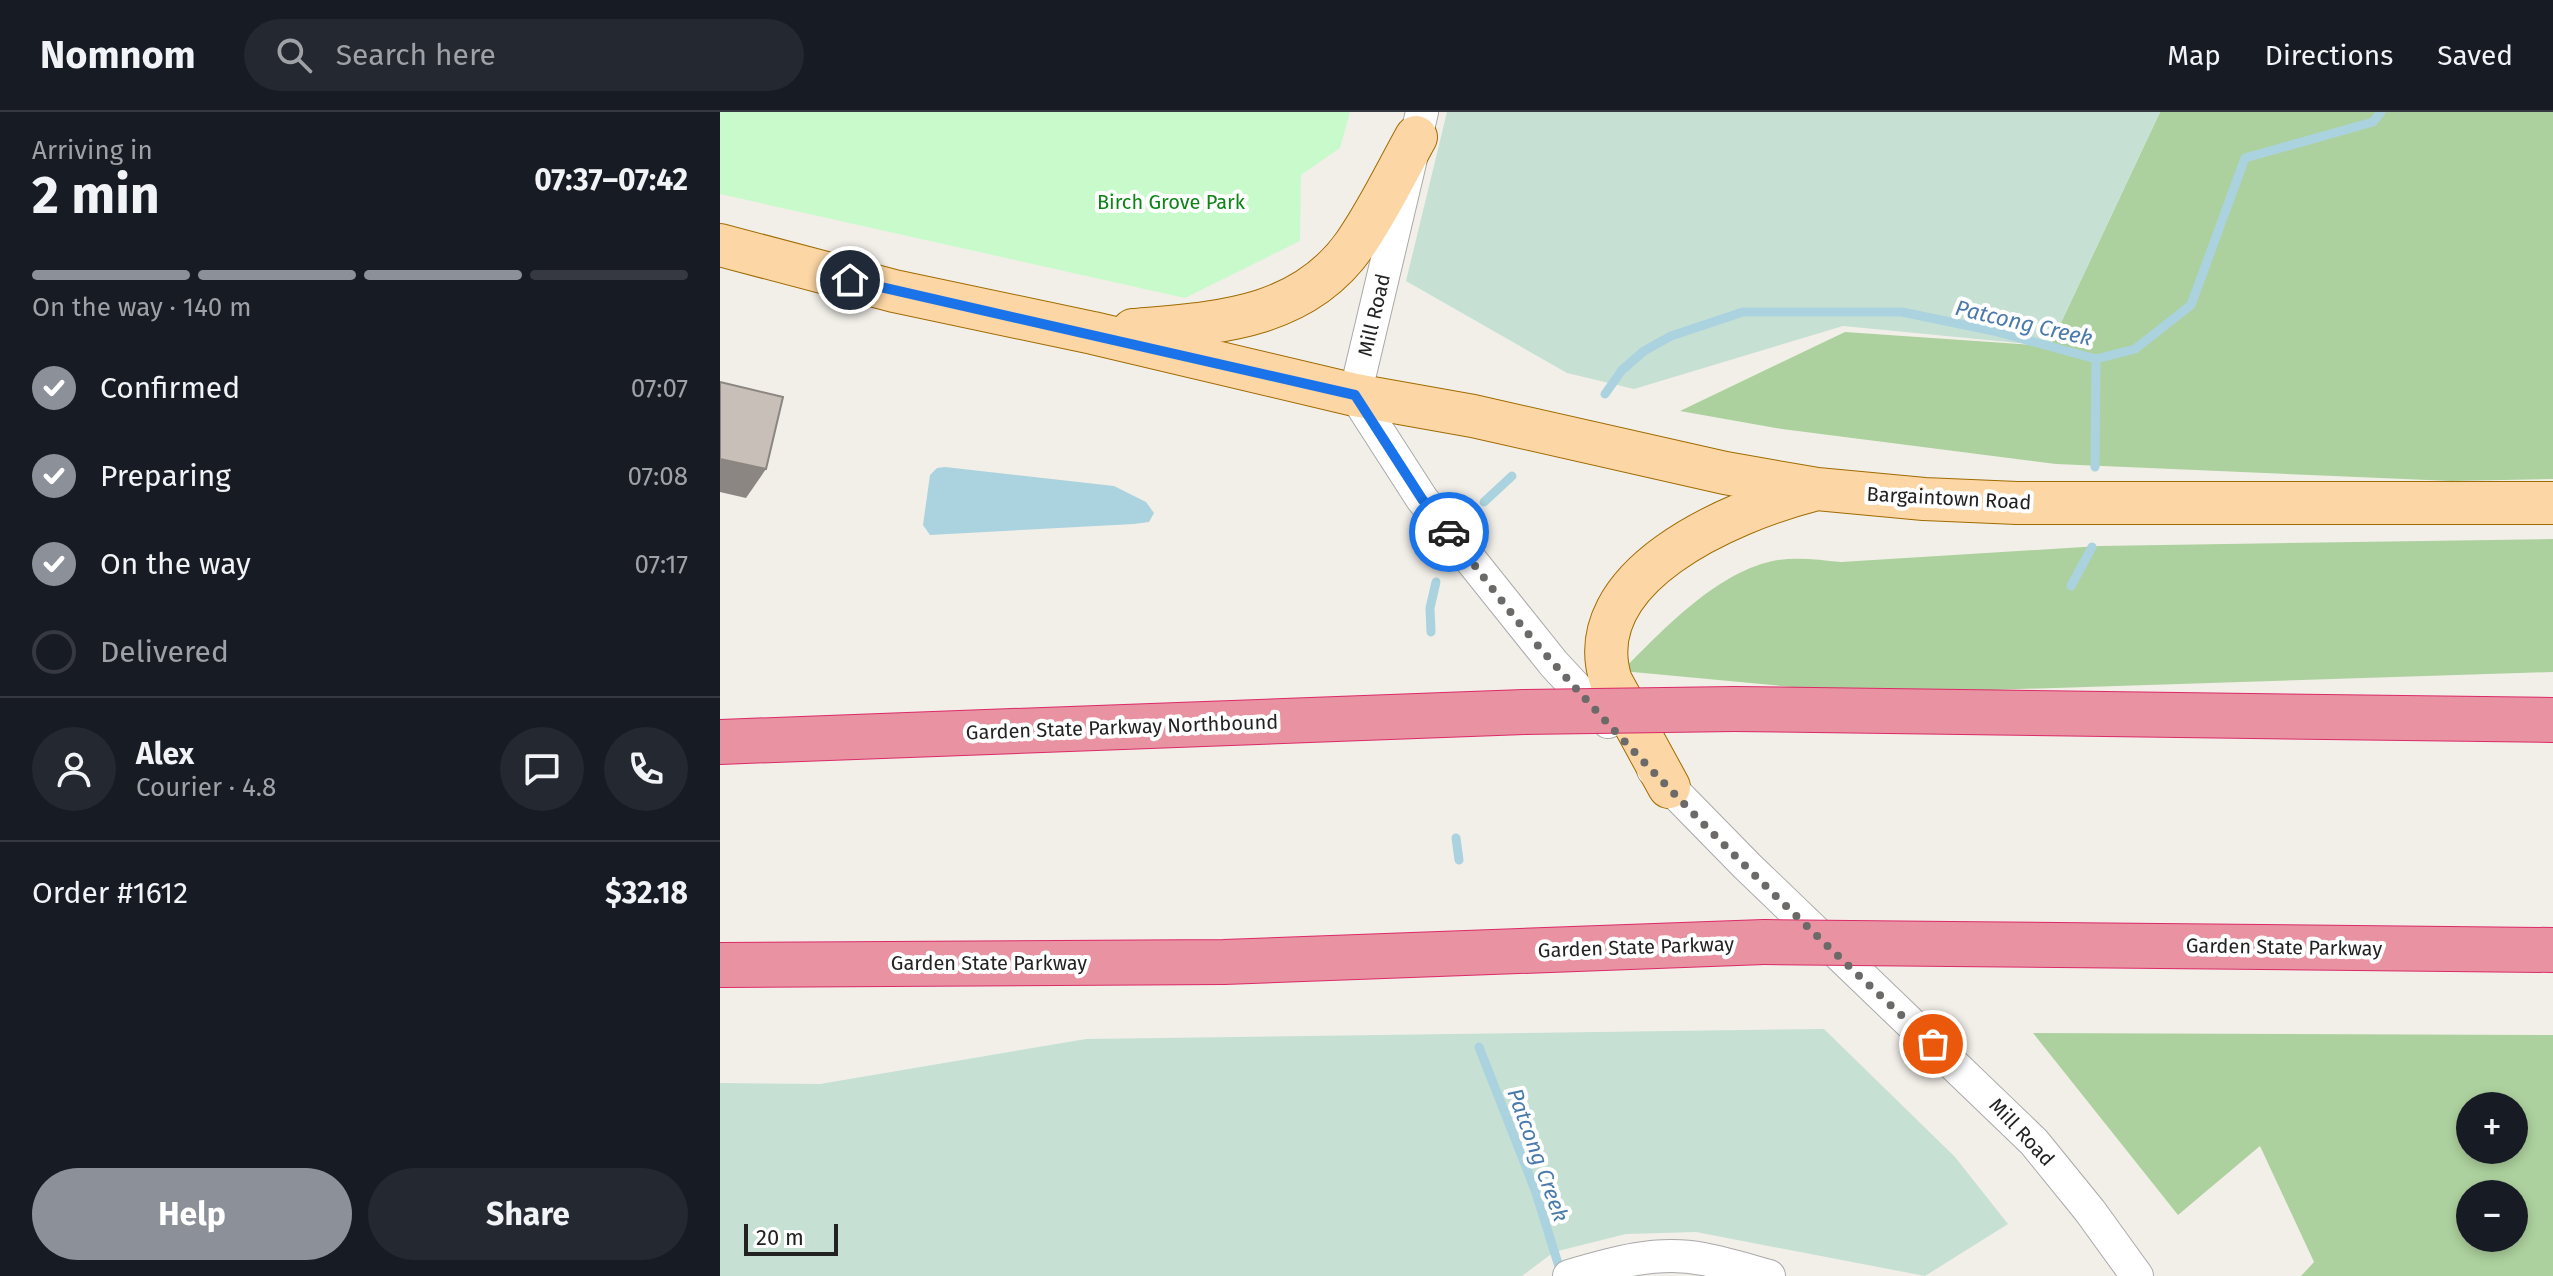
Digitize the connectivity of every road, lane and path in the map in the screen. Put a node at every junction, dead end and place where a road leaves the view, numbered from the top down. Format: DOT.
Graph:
graph roads {
  1 [pos="1419,124"];
  2 [pos="720,245"];
  3 [pos="1093,333"];
  4 [pos="1355,395"];
  5 [pos="1817,489"];
  6 [pos="2553,503"];
  7 [pos="2553,720"];
  8 [pos="720,742"];
  9 [pos="1669,787"];
  10 [pos="2553,950"];
  11 [pos="720,965"];
  12 [pos="1575,1274"];
  13 [pos="2134,1275"];
  14 [pos="1769,1276"];
  1 -- 3 [label="main road"];
  1 -- 4 [label="street, Mill Road"];
  2 -- 3 [label="main road"];
  3 -- 4 [label="main road, Bargaintown Road"];
  4 -- 5 [label="main road, Bargaintown Road"];
  4 -- 9 [label="street, Mill Road"];
  5 -- 6 [label="main road, Bargaintown Road"];
  5 -- 9 [label="main road"];
  7 -- 8 [label="highway, Garden State Parkway Northbound, bridge"];
  9 -- 13 [label="street, Mill Road"];
  10 -- 11 [label="highway, Garden State Parkway, bridge"];
  12 -- 14 [label="street"];
}
